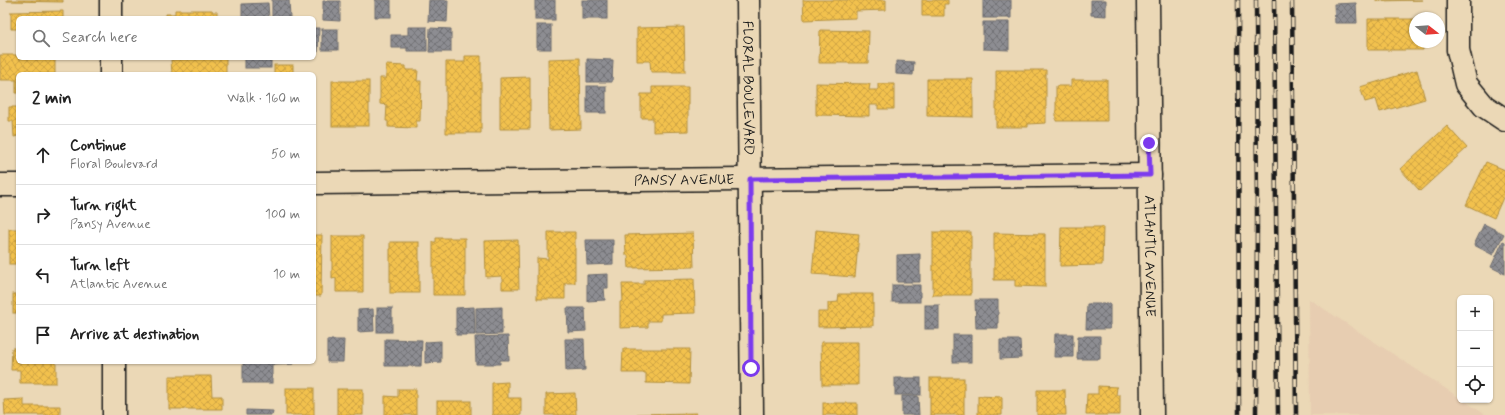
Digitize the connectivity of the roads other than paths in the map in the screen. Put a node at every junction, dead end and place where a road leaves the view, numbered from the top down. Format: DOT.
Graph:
graph roads {
  1 [pos="111,0"];
  2 [pos="748,0"];
  3 [pos="1148,0"];
  4 [pos="1458,0"];
  5 [pos="111,16"];
  6 [pos="111,60"];
  7 [pos="111,72"];
  8 [pos="1505,120"];
  9 [pos="1150,175"];
  10 [pos="750,179"];
  11 [pos="316,183"];
  12 [pos="0,185"];
  13 [pos="16,185"];
  14 [pos="114,364"];
  15 [pos="114,415"];
  16 [pos="752,415"];
  17 [pos="1152,415"];
  1 -- 5 [label="street"];
  2 -- 10 [label="street, FLORAL BOULEVARD"];
  3 -- 9 [label="street, ATLANTIC AVENUE"];
  4 -- 8 [label="street"];
  6 -- 7 [label="street"];
  9 -- 10 [label="street, PANSY AVENUE"];
  9 -- 17 [label="street, ATLANTIC AVENUE"];
  10 -- 11 [label="street, PANSY AVENUE"];
  10 -- 16 [label="street, FLORAL BOULEVARD"];
  12 -- 13 [label="street"];
  14 -- 15 [label="street"];
}
